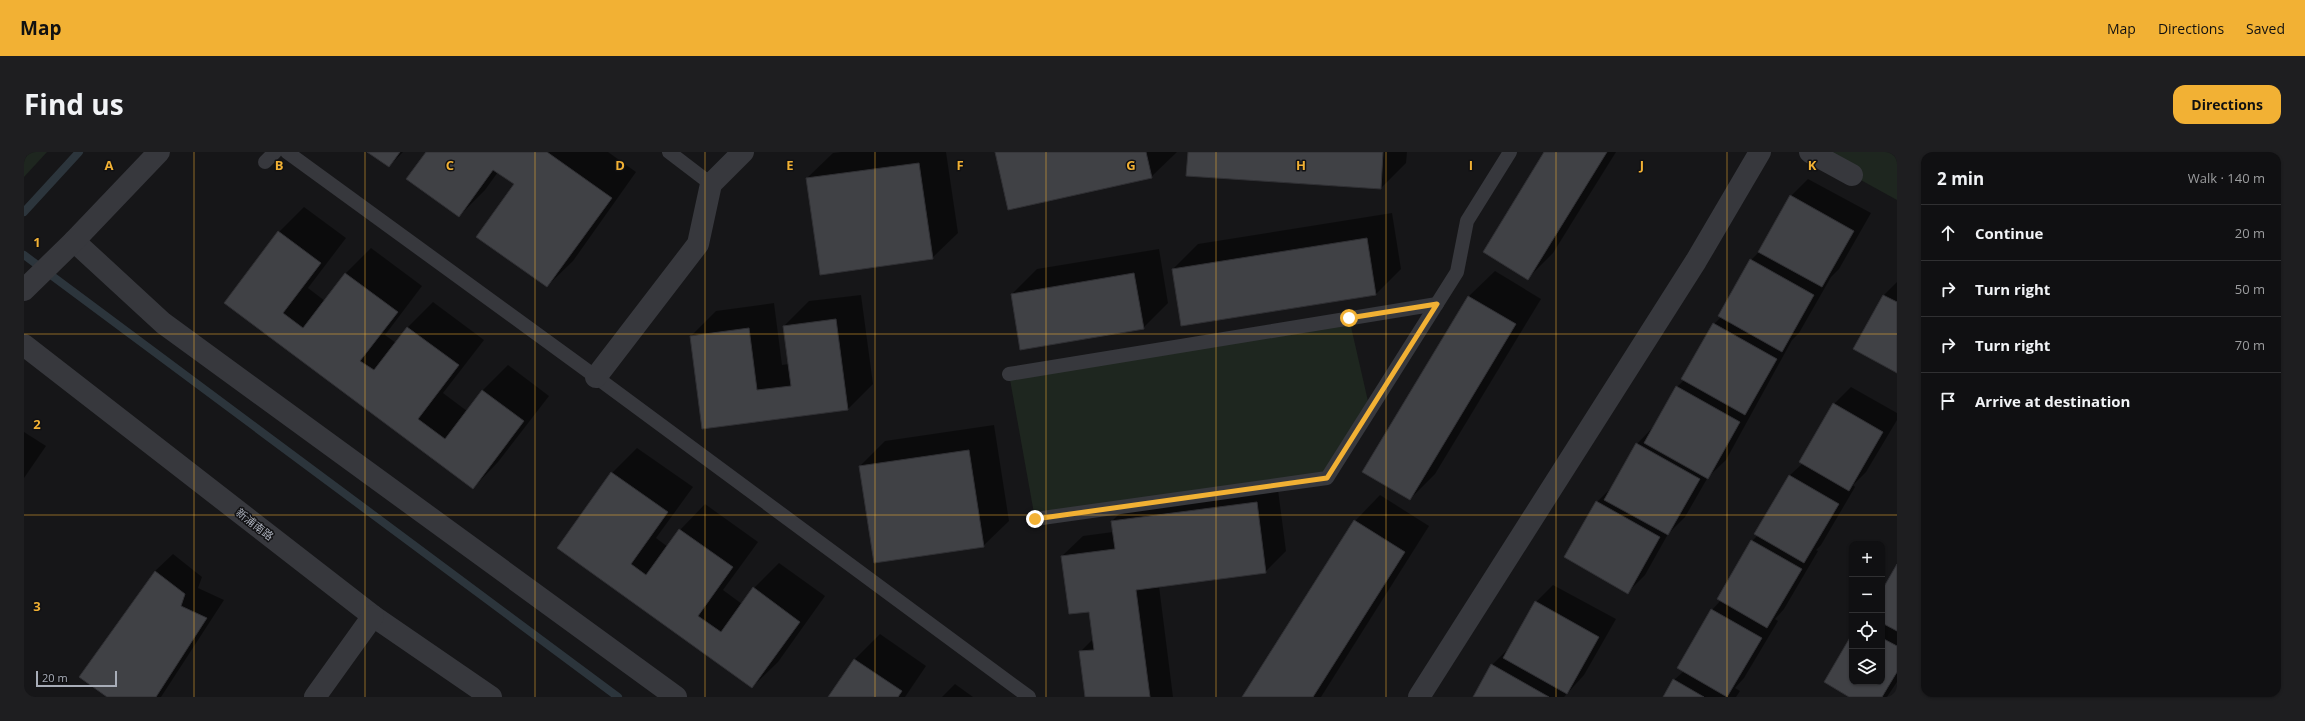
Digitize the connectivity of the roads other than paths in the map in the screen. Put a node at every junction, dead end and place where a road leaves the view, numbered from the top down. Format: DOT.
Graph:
graph roads {
  1 [pos="159,152"];
  2 [pos="287,152"];
  3 [pos="669,152"];
  4 [pos="742,152"];
  5 [pos="1510,152"];
  6 [pos="1760,152"];
  7 [pos="1810,152"];
  8 [pos="1852,174"];
  9 [pos="711,184"];
  10 [pos="74,241"];
  11 [pos="24,290"];
  12 [pos="1437,304"];
  13 [pos="24,345"];
  14 [pos="1009,374"];
  15 [pos="596,377"];
  16 [pos="1035,519"];
  17 [pos="373,616"];
  18 [pos="315,697"];
  19 [pos="491,697"];
  20 [pos="676,697"];
  21 [pos="1029,697"];
  22 [pos="1419,697"];
  1 -- 10 [label="street"];
  2 -- 15 [label="lane"];
  3 -- 9 [label="lane"];
  4 -- 9 [label="street"];
  5 -- 12 [label="lane"];
  6 -- 22 [label="street"];
  7 -- 8 [label="street"];
  9 -- 15 [label="street"];
  10 -- 11 [label="street"];
  10 -- 20 [label="street"];
  12 -- 14 [label="lane"];
  12 -- 16 [label="lane"];
  13 -- 17 [label="street, 新浦南路"];
  15 -- 21 [label="lane"];
  17 -- 18 [label="street"];
  17 -- 19 [label="street, 新浦南路"];
}
